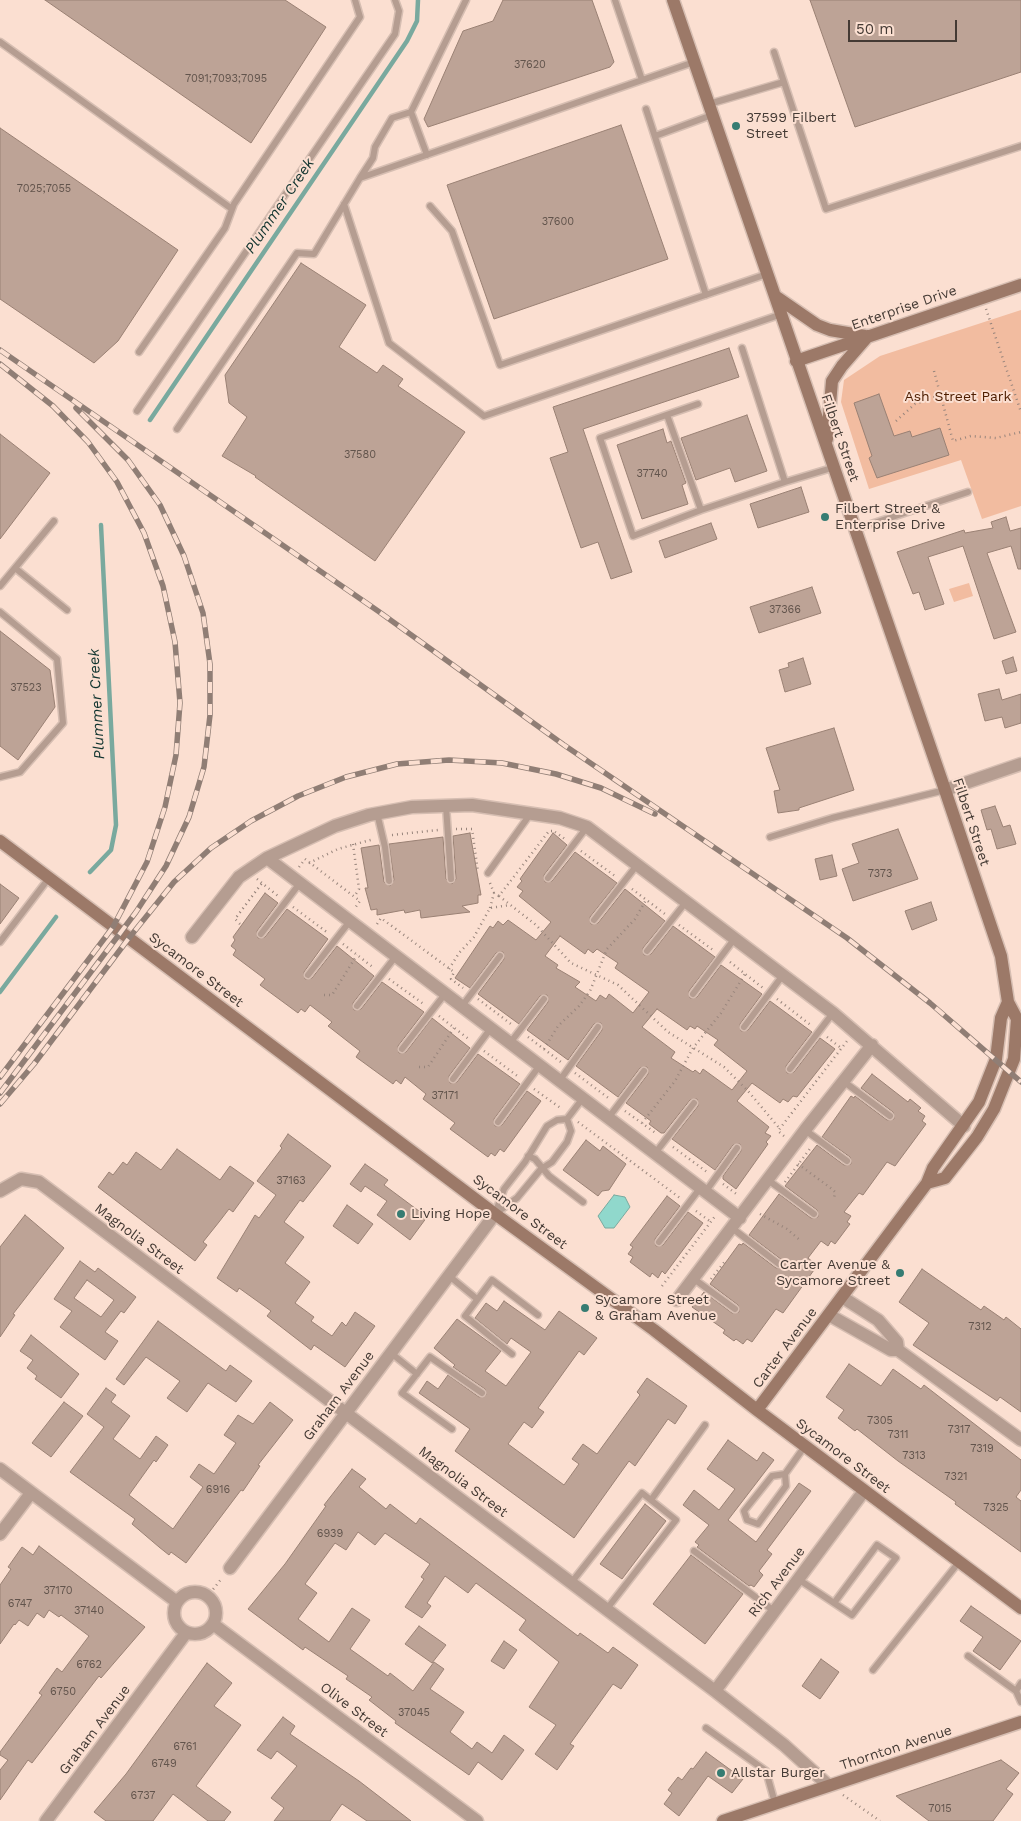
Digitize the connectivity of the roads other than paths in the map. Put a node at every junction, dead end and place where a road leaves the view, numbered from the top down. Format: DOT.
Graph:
graph roads {
  1 [pos="355,0"];
  2 [pos="395,0"];
  3 [pos="466,0"];
  4 [pos="615,0"];
  5 [pos="673,0"];
  6 [pos="0,42"];
  7 [pos="774,52"];
  8 [pos="694,62"];
  9 [pos="642,80"];
  10 [pos="784,82"];
  11 [pos="646,109"];
  12 [pos="710,110"];
  13 [pos="410,112"];
  14 [pos="654,136"];
  15 [pos="1021,146"];
  16 [pos="427,155"];
  17 [pos="360,178"];
  18 [pos="344,204"];
  19 [pos="430,206"];
  20 [pos="232,209"];
  21 [pos="767,274"];
  22 [pos="1021,285"];
  23 [pos="706,295"];
  24 [pos="775,296"];
  25 [pos="782,314"];
  26 [pos="868,336"];
  27 [pos="742,348"];
  28 [pos="139,352"];
  29 [pos="796,361"];
  30 [pos="698,404"];
  31 [pos="137,411"];
  32 [pos="668,415"];
  33 [pos="177,429"];
  34 [pos="827,445"];
  35 [pos="834,467"];
  36 [pos="785,482"];
  37 [pos="968,492"];
  38 [pos="701,510"];
  39 [pos="54,521"];
  40 [pos="856,528"];
  41 [pos="15,568"];
  42 [pos="0,586"];
  43 [pos="67,610"];
  44 [pos="0,612"];
  45 [pos="1021,764"];
  46 [pos="0,777"];
  47 [pos="945,790"];
  48 [pos="446,806"];
  49 [pos="531,813"];
  50 [pos="377,814"];
  51 [pos="587,827"];
  52 [pos="770,837"];
  53 [pos="0,841"];
  54 [pos="268,858"];
  55 [pos="637,865"];
  56 [pos="485,874"];
  57 [pos="48,878"];
  58 [pos="548,878"];
  59 [pos="451,879"];
  60 [pos="296,880"];
  61 [pos="389,881"];
  62 [pos="686,902"];
  63 [pos="351,916"];
  64 [pos="594,920"];
  65 [pos="261,934"];
  66 [pos="192,937"];
  67 [pos="735,938"];
  68 [pos="0,942"];
  69 [pos="647,951"];
  70 [pos="396,956"];
  71 [pos="500,956"];
  72 [pos="308,975"];
  73 [pos="783,975"];
  74 [pos="445,994"];
  75 [pos="692,994"];
  76 [pos="544,998"];
  77 [pos="1008,1002"];
  78 [pos="357,1006"];
  79 [pos="462,1006"];
  80 [pos="833,1013"];
  81 [pos="744,1026"];
  82 [pos="598,1027"];
  83 [pos="491,1028"];
  84 [pos="510,1043"];
  85 [pos="402,1049"];
  86 [pos="869,1049"];
  87 [pos="996,1059"];
  88 [pos="540,1066"];
  89 [pos="790,1069"];
  90 [pos="644,1071"];
  91 [pos="1010,1072"];
  92 [pos="453,1079"];
  93 [pos="560,1080"];
  94 [pos="843,1081"];
  95 [pos="583,1097"];
  96 [pos="694,1102"];
  97 [pos="609,1116"];
  98 [pos="890,1116"];
  99 [pos="567,1119"];
  100 [pos="498,1122"];
  101 [pos="964,1126"];
  102 [pos="805,1130"];
  103 [pos="737,1148"];
  104 [pos="656,1152"];
  105 [pos="528,1156"];
  106 [pos="847,1161"];
  107 [pos="541,1169"];
  108 [pos="768,1180"];
  109 [pos="927,1183"];
  110 [pos="703,1189"];
  111 [pos="0,1192"];
  112 [pos="583,1202"];
  113 [pos="495,1214"];
  114 [pos="814,1214"];
  115 [pos="740,1218"];
  116 [pos="732,1228"];
  117 [pos="659,1242"];
  118 [pos="779,1264"];
  119 [pos="448,1275"];
  120 [pos="694,1278"];
  121 [pos="842,1297"];
  122 [pos="477,1299"];
  123 [pos="677,1300"];
  124 [pos="735,1309"];
  125 [pos="538,1315"];
  126 [pos="829,1315"];
  127 [pos="898,1350"];
  128 [pos="390,1352"];
  129 [pos="512,1354"];
  130 [pos="417,1374"];
  131 [pos="482,1392"];
  132 [pos="757,1410"];
  133 [pos="344,1414"];
  134 [pos="705,1424"];
  135 [pos="452,1429"];
  136 [pos="1021,1440"];
  137 [pos="805,1446"];
  138 [pos="0,1470"];
  139 [pos="785,1474"];
  140 [pos="864,1491"];
  141 [pos="31,1492"];
  142 [pos="651,1500"];
  143 [pos="0,1534"];
  144 [pos="694,1551"];
  145 [pos="959,1562"];
  146 [pos="230,1568"];
  147 [pos="798,1579"];
  148 [pos="571,1583"];
  149 [pos="177,1602"];
  150 [pos="834,1603"];
  151 [pos="1021,1608"];
  152 [pos="606,1610"];
  153 [pos="774,1611"];
  154 [pos="212,1624"];
  155 [pos="186,1633"];
  156 [pos="968,1656"];
  157 [pos="873,1670"];
  158 [pos="1021,1684"];
  159 [pos="1016,1690"];
  160 [pos="715,1691"];
  161 [pos="1021,1702"];
  162 [pos="1021,1722"];
  163 [pos="706,1728"];
  164 [pos="828,1785"];
  165 [pos="775,1803"];
  166 [pos="49,1820"];
  167 [pos="477,1821"];
  168 [pos="723,1821"];
  1 -- 20 [label="lane"];
  2 -- 31 [label="lane"];
  3 -- 13 [label="lane"];
  4 -- 9 [label="lane"];
  5 -- 8 [label="street, Filbert Street"];
  6 -- 20 [label="lane"];
  7 -- 10 [label="lane"];
  8 -- 9 [label="lane"];
  8 -- 12 [label="street, Filbert Street"];
  9 -- 16 [label="lane"];
  10 -- 12 [label="lane"];
  10 -- 15 [label="lane"];
  11 -- 14 [label="lane"];
  12 -- 14 [label="lane"];
  12 -- 21 [label="street, Filbert Street"];
  13 -- 16 [label="lane"];
  13 -- 17 [label="lane"];
  14 -- 23 [label="lane"];
  16 -- 17 [label="lane"];
  17 -- 18 [label="lane"];
  18 -- 25 [label="lane"];
  18 -- 33 [label="lane"];
  19 -- 23 [label="lane"];
  20 -- 28 [label="lane"];
  21 -- 23 [label="lane"];
  21 -- 24 [label="street, Filbert Street"];
  22 -- 26 [label="street, Enterprise Drive"];
  24 -- 25 [label="street, Filbert Street"];
  24 -- 26 [label="street"];
  25 -- 29 [label="street, Filbert Street"];
  26 -- 29 [label="street, Enterprise Drive"];
  26 -- 34 [label="street"];
  27 -- 36 [label="lane"];
  29 -- 34 [label="street, Filbert Street"];
  30 -- 32 [label="lane"];
  32 -- 38 [label="lane"];
  32 -- 38 [label="lane"];
  34 -- 35 [label="street, Filbert Street"];
  35 -- 36 [label="lane"];
  35 -- 40 [label="street, Filbert Street"];
  36 -- 38 [label="lane"];
  37 -- 40 [label="lane"];
  39 -- 41 [label="lane"];
  40 -- 47 [label="street, Filbert Street"];
  41 -- 42 [label="lane"];
  41 -- 43 [label="lane"];
  44 -- 46 [label="lane"];
  45 -- 47 [label="street"];
  47 -- 52 [label="lane"];
  47 -- 77 [label="street, Filbert Street"];
  48 -- 49 [label="street"];
  48 -- 50 [label="street"];
  48 -- 59 [label="lane"];
  49 -- 51 [label="street"];
  49 -- 56 [label="lane"];
  50 -- 54 [label="street"];
  50 -- 61 [label="lane"];
  51 -- 55 [label="street"];
  51 -- 58 [label="lane"];
  53 -- 57 [label="street, Sycamore Street"];
  54 -- 60 [label="street"];
  54 -- 66 [label="street"];
  55 -- 62 [label="street"];
  55 -- 64 [label="lane"];
  57 -- 68 [label="lane"];
  57 -- 113 [label="street, Sycamore Street"];
  60 -- 63 [label="street"];
  60 -- 65 [label="lane"];
  62 -- 67 [label="street"];
  62 -- 69 [label="lane"];
  63 -- 70 [label="street"];
  63 -- 72 [label="lane"];
  67 -- 73 [label="street"];
  67 -- 75 [label="lane"];
  70 -- 74 [label="street"];
  70 -- 78 [label="lane"];
  71 -- 79 [label="lane"];
  73 -- 80 [label="street"];
  73 -- 81 [label="lane"];
  74 -- 79 [label="street"];
  74 -- 85 [label="lane"];
  76 -- 84 [label="lane"];
  77 -- 87 [label="street, Filbert Street"];
  77 -- 91 [label="street, Filbert Street"];
  79 -- 83 [label="street"];
  80 -- 86 [label="street"];
  80 -- 89 [label="lane"];
  82 -- 93 [label="lane"];
  83 -- 84 [label="street"];
  83 -- 92 [label="lane"];
  84 -- 88 [label="street"];
  86 -- 94 [label="street"];
  86 -- 101 [label="street"];
  87 -- 101 [label="street, Carter Avenue"];
  88 -- 93 [label="street"];
  88 -- 100 [label="lane"];
  90 -- 97 [label="lane"];
  91 -- 109 [label="street, Carter Avenue"];
  93 -- 95 [label="street"];
  94 -- 98 [label="lane"];
  94 -- 102 [label="street"];
  95 -- 97 [label="street"];
  95 -- 99 [label="lane"];
  96 -- 104 [label="lane"];
  97 -- 104 [label="street"];
  99 -- 105 [label="lane"];
  99 -- 107 [label="lane"];
  101 -- 109 [label="street, Carter Avenue"];
  102 -- 106 [label="lane"];
  102 -- 108 [label="street"];
  103 -- 110 [label="lane"];
  104 -- 110 [label="street"];
  105 -- 107 [label="lane"];
  105 -- 113 [label="lane"];
  107 -- 112 [label="lane"];
  107 -- 113 [label="lane"];
  108 -- 114 [label="lane"];
  108 -- 115 [label="street"];
  109 -- 121 [label="street, Carter Avenue"];
  110 -- 115 [label="street"];
  110 -- 117 [label="lane"];
  111 -- 133 [label="street, Magnolia Street"];
  113 -- 119 [label="street, Graham Avenue"];
  113 -- 132 [label="street, Sycamore Street"];
  115 -- 116 [label="street"];
  116 -- 118 [label="lane"];
  116 -- 120 [label="street"];
  119 -- 122 [label="lane"];
  119 -- 128 [label="street, Graham Avenue"];
  120 -- 123 [label="street"];
  120 -- 124 [label="lane"];
  121 -- 126 [label="street, Carter Avenue"];
  121 -- 127 [label="street"];
  122 -- 125 [label="lane"];
  122 -- 129 [label="lane"];
  126 -- 127 [label="street"];
  126 -- 132 [label="street, Carter Avenue"];
  127 -- 136 [label="street"];
  128 -- 130 [label="lane"];
  128 -- 133 [label="street, Graham Avenue"];
  130 -- 131 [label="lane"];
  130 -- 135 [label="lane"];
  132 -- 137 [label="street, Sycamore Street"];
  133 -- 146 [label="street, Graham Avenue"];
  133 -- 148 [label="street, Magnolia Street"];
  134 -- 142 [label="lane"];
  137 -- 139 [label="lane"];
  137 -- 140 [label="street, Sycamore Street"];
  138 -- 141 [label="street"];
  139 -- 139 [label="lane"];
  140 -- 145 [label="street, Sycamore Street"];
  140 -- 147 [label="street, Rich Avenue"];
  141 -- 143 [label="street"];
  141 -- 149 [label="street"];
  142 -- 148 [label="lane"];
  142 -- 152 [label="lane"];
  144 -- 153 [label="lane"];
  145 -- 151 [label="street, Sycamore Street"];
  145 -- 157 [label="lane"];
  147 -- 150 [label="lane"];
  147 -- 153 [label="street, Rich Avenue"];
  148 -- 152 [label="street, Magnolia Street"];
  149 -- 154 [label="street"];
  149 -- 155 [label="street"];
  150 -- 150 [label="lane"];
  152 -- 160 [label="street, Magnolia Street"];
  153 -- 160 [label="street, Rich Avenue"];
  154 -- 155 [label="street"];
  154 -- 167 [label="street, Olive Street"];
  155 -- 166 [label="street, Graham Avenue"];
  156 -- 159 [label="lane"];
  158 -- 159 [label="lane"];
  159 -- 161 [label="lane"];
  160 -- 164 [label="street, Magnolia Street"];
  162 -- 164 [label="street, Thornton Avenue"];
  163 -- 165 [label="lane"];
  164 -- 165 [label="street, Thornton Avenue"];
  165 -- 168 [label="street, Thornton Avenue"];
}
